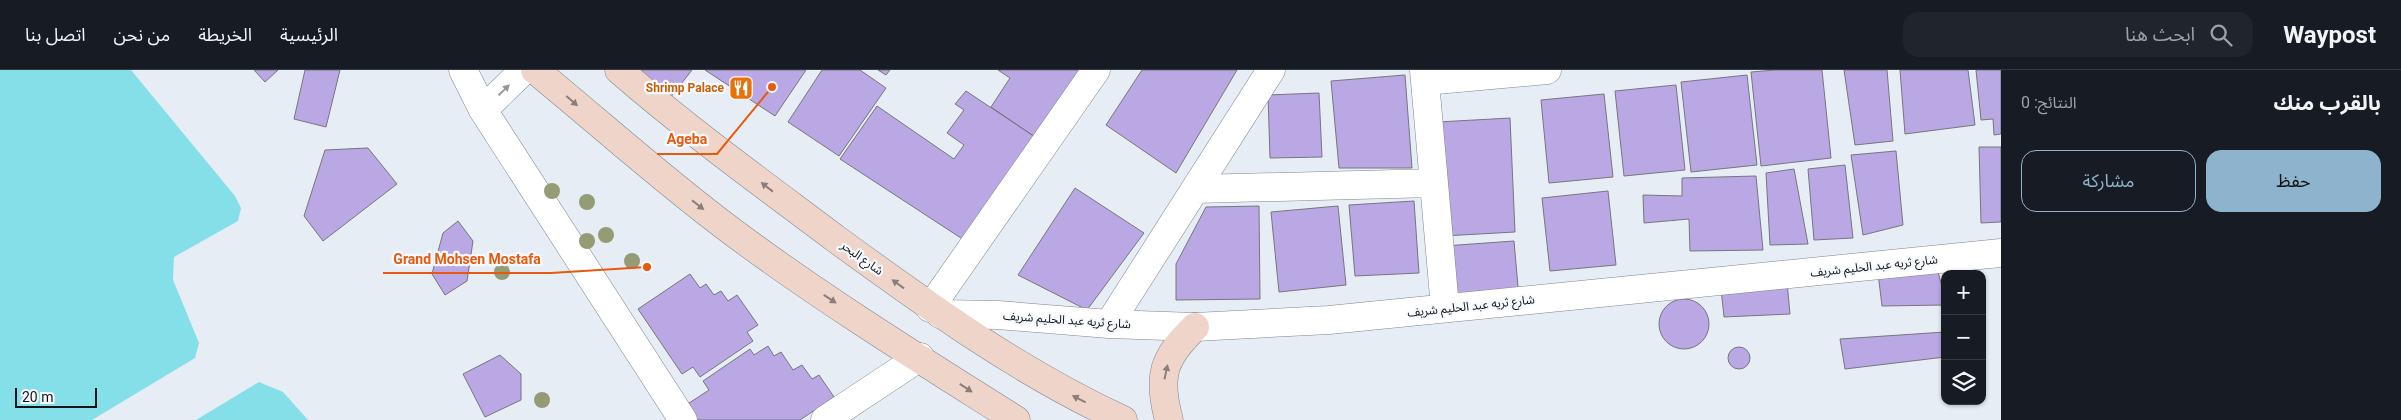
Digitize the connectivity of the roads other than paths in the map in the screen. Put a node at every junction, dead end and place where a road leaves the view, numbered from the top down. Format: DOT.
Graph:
graph roads {
  1 [pos="463,70"];
  2 [pos="524,70"];
  3 [pos="535,70"];
  4 [pos="619,70"];
  5 [pos="1096,70"];
  6 [pos="1271,70"];
  7 [pos="1547,70"];
  8 [pos="1425,76"];
  9 [pos="483,110"];
  10 [pos="1434,183"];
  11 [pos="1196,189"];
  12 [pos="2001,253"];
  13 [pos="1445,308"];
  14 [pos="935,311"];
  15 [pos="1109,324"];
  16 [pos="1195,327"];
  17 [pos="920,357"];
  18 [pos="683,420"];
  19 [pos="825,420"];
  20 [pos="1016,420"];
  21 [pos="1123,420"];
  22 [pos="1169,420"];
  1 -- 9 [label="street"];
  9 -- 2 [label="street, one-way"];
  3 -- 17 [label="main road, one-way"];
  14 -- 4 [label="main road, شارع البحر, one-way"];
  5 -- 14 [label="street"];
  6 -- 11 [label="street"];
  7 -- 8 [label="street"];
  8 -- 10 [label="street"];
  9 -- 18 [label="street"];
  10 -- 11 [label="street"];
  10 -- 13 [label="street"];
  11 -- 15 [label="street"];
  12 -- 13 [label="street, شارع ثريه عبد الحليم شريف"];
  13 -- 16 [label="street, شارع ثريه عبد الحليم شريف"];
  14 -- 15 [label="street, شارع ثريه عبد الحليم شريف"];
  21 -- 14 [label="main road, شارع البحر, one-way"];
  15 -- 16 [label="street, شارع ثريه عبد الحليم شريف"];
  22 -- 16 [label="main road, one-way"];
  17 -- 19 [label="street"];
  17 -- 20 [label="main road, one-way"];
}
